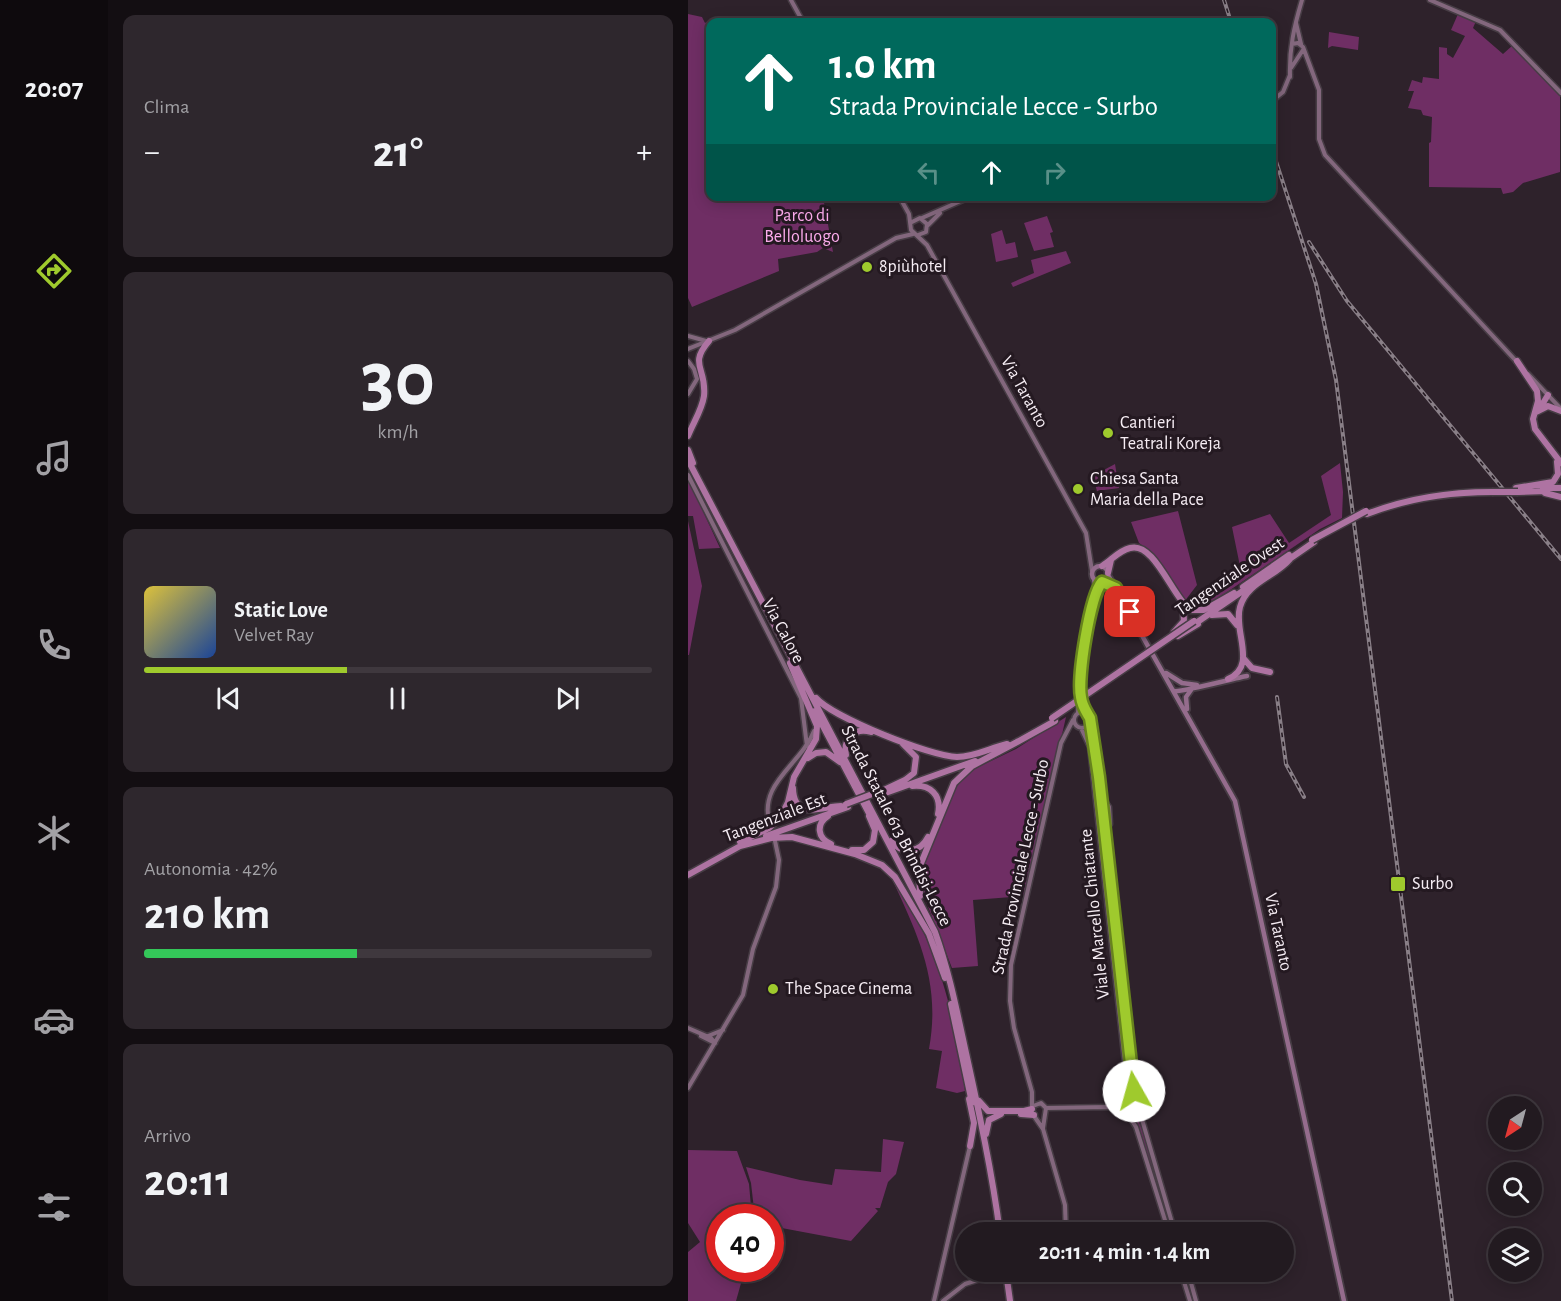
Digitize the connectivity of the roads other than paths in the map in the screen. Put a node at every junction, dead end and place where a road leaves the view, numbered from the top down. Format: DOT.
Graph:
graph roads {
  1 [pos="791,0"];
  2 [pos="1302,0"];
  3 [pos="1430,0"];
  4 [pos="801,18"];
  5 [pos="1296,20"];
  6 [pos="1292,44"];
  7 [pos="1302,47"];
  8 [pos="1290,55"];
  9 [pos="1297,58"];
  10 [pos="1312,69"];
  11 [pos="1290,77"];
  12 [pos="1561,93"];
  13 [pos="1276,98"];
  14 [pos="902,201"];
  15 [pos="961,201"];
  16 [pos="946,208"];
  17 [pos="922,218"];
  18 [pos="911,224"];
  19 [pos="928,225"];
  20 [pos="926,232"];
  21 [pos="916,235"];
  22 [pos="896,238"];
  23 [pos="927,245"];
  24 [pos="688,336"];
  25 [pos="709,340"];
  26 [pos="688,350"];
  27 [pos="688,361"];
  28 [pos="1517,361"];
  29 [pos="688,394"];
  30 [pos="1547,394"];
  31 [pos="1538,407"];
  32 [pos="1561,410"];
  33 [pos="688,436"];
  34 [pos="688,450"];
  35 [pos="1554,456"];
  36 [pos="688,460"];
  37 [pos="1561,463"];
  38 [pos="688,469"];
  39 [pos="688,475"];
  40 [pos="1518,490"];
  41 [pos="1561,490"];
  42 [pos="1561,497"];
  43 [pos="709,502"];
  44 [pos="1313,541"];
  45 [pos="1090,555"];
  46 [pos="1111,559"];
  47 [pos="1290,559"];
  48 [pos="1101,566"];
  49 [pos="1092,572"];
  50 [pos="1108,574"];
  51 [pos="1094,581"];
  52 [pos="1103,582"];
  53 [pos="1120,593"];
  54 [pos="1234,593"];
  55 [pos="1095,594"];
  56 [pos="1181,602"];
  57 [pos="1195,623"];
  58 [pos="1240,631"];
  59 [pos="1155,647"];
  60 [pos="792,663"];
  61 [pos="1245,663"];
  62 [pos="1162,669"];
  63 [pos="1270,672"];
  64 [pos="1247,676"];
  65 [pos="1228,680"];
  66 [pos="1182,683"];
  67 [pos="1200,685"];
  68 [pos="1193,687"];
  69 [pos="1174,691"];
  70 [pos="1080,695"];
  71 [pos="1078,712"];
  72 [pos="1085,712"];
  73 [pos="811,713"];
  74 [pos="1189,718"];
  75 [pos="1053,719"];
  76 [pos="1074,720"];
  77 [pos="1090,723"];
  78 [pos="1080,728"];
  79 [pos="807,731"];
  80 [pos="813,735"];
  81 [pos="1064,737"];
  82 [pos="1019,741"];
  83 [pos="1007,744"];
  84 [pos="807,746"];
  85 [pos="858,787"];
  86 [pos="885,792"];
  87 [pos="876,795"];
  88 [pos="844,806"];
  89 [pos="866,807"];
  90 [pos="873,812"];
  91 [pos="770,825"];
  92 [pos="775,841"];
  93 [pos="740,844"];
  94 [pos="688,873"];
  95 [pos="935,932"];
  96 [pos="945,978"];
  97 [pos="725,1027"];
  98 [pos="688,1028"];
  99 [pos="704,1037"];
  100 [pos="715,1043"];
  101 [pos="708,1056"];
  102 [pos="968,1065"];
  103 [pos="968,1083"];
  104 [pos="688,1088"];
  105 [pos="1032,1092"];
  106 [pos="1135,1097"];
  107 [pos="1124,1100"];
  108 [pos="1041,1103"];
  109 [pos="1109,1107"];
  110 [pos="1139,1109"];
  111 [pos="1046,1111"];
  112 [pos="1033,1112"];
  113 [pos="1125,1112"];
  114 [pos="1043,1129"];
  115 [pos="970,1146"];
  116 [pos="990,1164"];
  117 [pos="996,1222"];
  118 [pos="997,1222"];
  119 [pos="1066,1222"];
  120 [pos="1166,1222"];
  121 [pos="1173,1222"];
  122 [pos="971,1282"];
  123 [pos="1005,1282"];
  124 [pos="1184,1282"];
  125 [pos="1191,1282"];
  126 [pos="934,1301"];
  127 [pos="943,1301"];
  128 [pos="1008,1301"];
  129 [pos="1190,1301"];
  130 [pos="1196,1301"];
  131 [pos="1344,1301"];
  1 -- 4 [label="street"];
  2 -- 5 [label="street"];
  3 -- 12 [label="street"];
  5 -- 6 [label="street"];
  5 -- 7 [label="street"];
  6 -- 7 [label="street"];
  6 -- 8 [label="street"];
  7 -- 9 [label="street"];
  7 -- 10 [label="street"];
  8 -- 9 [label="street"];
  8 -- 11 [label="street"];
  9 -- 10 [label="street"];
  9 -- 11 [label="street"];
  10 -- 28 [label="street"];
  11 -- 13 [label="street"];
  14 -- 18 [label="street"];
  15 -- 16 [label="street"];
  16 -- 17 [label="street"];
  16 -- 19 [label="street"];
  17 -- 18 [label="street"];
  17 -- 19 [label="street"];
  18 -- 21 [label="street, Via Taranto"];
  18 -- 22 [label="street"];
  19 -- 20 [label="street"];
  20 -- 21 [label="street"];
  20 -- 23 [label="street, Via Taranto"];
  21 -- 22 [label="street"];
  21 -- 23 [label="street, Via Taranto"];
  22 -- 25 [label="street"];
  23 -- 45 [label="street, Via Taranto"];
  24 -- 25 [label="street"];
  25 -- 26 [label="street"];
  25 -- 33 [label="highway"];
  27 -- 29 [label="street"];
  28 -- 30 [label="street"];
  28 -- 31 [label="highway"];
  30 -- 31 [label="highway"];
  30 -- 32 [label="street"];
  31 -- 32 [label="highway"];
  31 -- 35 [label="highway"];
  34 -- 43 [label="highway"];
  35 -- 37 [label="highway"];
  35 -- 40 [label="highway"];
  36 -- 43 [label="highway, Strada Statale 613 Brindisi-Lecce"];
  38 -- 60 [label="highway, Strada Statale 613 Brindisi-Lecce"];
  39 -- 79 [label="street, Via Calore"];
  40 -- 41 [label="highway, Tangenziale Ovest"];
  40 -- 42 [label="highway"];
  40 -- 44 [label="highway, Tangenziale Ovest, bridge"];
  43 -- 60 [label="highway, Strada Statale 613 Brindisi-Lecce"];
  44 -- 47 [label="highway, Tangenziale Ovest"];
  44 -- 54 [label="highway, Tangenziale Ovest"];
  45 -- 48 [label="street, Via Taranto"];
  45 -- 49 [label="street, Via Taranto"];
  46 -- 48 [label="highway"];
  46 -- 50 [label="highway"];
  46 -- 56 [label="highway"];
  47 -- 57 [label="highway, Tangenziale Ovest"];
  47 -- 58 [label="highway"];
  48 -- 49 [label="main road"];
  48 -- 50 [label="main road, Via Taranto"];
  49 -- 51 [label="main road, Via Taranto"];
  50 -- 52 [label="main road"];
  50 -- 53 [label="main road, Via Taranto"];
  51 -- 52 [label="main road, Via Taranto"];
  51 -- 55 [label="street"];
  52 -- 53 [label="main road, Via Taranto"];
  52 -- 55 [label="street"];
  53 -- 62 [label="main road, Via Taranto"];
  54 -- 56 [label="highway"];
  54 -- 57 [label="highway, Tangenziale Ovest"];
  55 -- 70 [label="street"];
  56 -- 59 [label="highway, bridge"];
  57 -- 58 [label="highway"];
  57 -- 59 [label="highway, Tangenziale Ovest, bridge"];
  57 -- 75 [label="highway, Tangenziale Ovest, bridge"];
  58 -- 61 [label="highway"];
  59 -- 75 [label="highway, Tangenziale Ovest, bridge"];
  60 -- 73 [label="highway"];
  60 -- 83 [label="highway"];
  60 -- 85 [label="highway, Strada Statale 613 Brindisi-Lecce"];
  61 -- 63 [label="highway"];
  61 -- 64 [label="highway"];
  61 -- 65 [label="highway"];
  62 -- 66 [label="main road"];
  62 -- 69 [label="main road, Via Taranto"];
  64 -- 65 [label="main road"];
  65 -- 67 [label="main road"];
  66 -- 67 [label="main road"];
  66 -- 69 [label="main road"];
  67 -- 68 [label="main road"];
  68 -- 69 [label="main road"];
  68 -- 74 [label="main road"];
  69 -- 74 [label="main road, Via Taranto"];
  70 -- 71 [label="street"];
  70 -- 72 [label="street, Viale Marcello Chiatante"];
  71 -- 72 [label="street"];
  71 -- 76 [label="street"];
  72 -- 77 [label="street, Viale Marcello Chiatante"];
  73 -- 80 [label="street"];
  73 -- 93 [label="highway"];
  74 -- 131 [label="main road, Via Taranto"];
  75 -- 82 [label="highway, Tangenziale Ovest"];
  75 -- 83 [label="highway, Tangenziale Ovest"];
  76 -- 78 [label="street, Viale Marcello Chiatante"];
  76 -- 81 [label="street, Strada Provinciale Lecce - Surbo"];
  77 -- 78 [label="street"];
  77 -- 106 [label="street, Viale Marcello Chiatante"];
  78 -- 81 [label="street"];
  78 -- 107 [label="street, Viale Marcello Chiatante"];
  79 -- 80 [label="street"];
  79 -- 84 [label="street, Via Calore"];
  80 -- 84 [label="street"];
  81 -- 105 [label="street, Strada Provinciale Lecce - Surbo"];
  82 -- 86 [label="highway, Tangenziale Ovest"];
  82 -- 95 [label="highway"];
  83 -- 86 [label="highway, Tangenziale Ovest"];
  84 -- 91 [label="street"];
  85 -- 86 [label="highway"];
  85 -- 88 [label="highway"];
  85 -- 89 [label="highway, Strada Statale 613 Brindisi-Lecce"];
  85 -- 90 [label="highway, Strada Statale 613 Brindisi-Lecce"];
  86 -- 87 [label="highway, Tangenziale Ovest"];
  86 -- 90 [label="highway"];
  87 -- 88 [label="highway, Tangenziale Est, bridge"];
  88 -- 89 [label="highway"];
  88 -- 93 [label="highway, Tangenziale Est"];
  89 -- 96 [label="highway, Strada Statale 613 Brindisi-Lecce"];
  90 -- 95 [label="highway, Strada Statale 613 Brindisi-Lecce"];
  92 -- 97 [label="street"];
  93 -- 94 [label="highway, Tangenziale Est"];
  93 -- 96 [label="highway"];
  95 -- 102 [label="highway, Strada Statale 613 Brindisi-Lecce"];
  96 -- 103 [label="highway, Strada Statale 613 Brindisi-Lecce"];
  97 -- 99 [label="street"];
  97 -- 100 [label="street"];
  98 -- 99 [label="street"];
  99 -- 100 [label="street"];
  99 -- 101 [label="street"];
  100 -- 101 [label="street"];
  101 -- 104 [label="street"];
  102 -- 112 [label="highway"];
  102 -- 116 [label="highway, Strada Statale 613 Brindisi-Lecce"];
  103 -- 115 [label="highway"];
  103 -- 117 [label="highway, Strada Statale 613 Brindisi-Lecce"];
  105 -- 108 [label="street, Strada Provinciale Lecce - Surbo"];
  105 -- 112 [label="street, Strada Provinciale Lecce - Surbo"];
  106 -- 107 [label="street"];
  106 -- 110 [label="street, Viale Marcello Chiatante"];
  107 -- 109 [label="street"];
  107 -- 113 [label="street, Viale Marcello Chiatante"];
  108 -- 111 [label="street, Strada Provinciale Lecce - Surbo"];
  108 -- 112 [label="street"];
  109 -- 111 [label="street"];
  109 -- 113 [label="street"];
  110 -- 113 [label="street"];
  110 -- 121 [label="street, Viale Marcello Chiatante"];
  111 -- 112 [label="street"];
  111 -- 114 [label="street, Strada Provinciale Lecce - Surbo"];
  112 -- 114 [label="street, Strada Provinciale Lecce - Surbo"];
  112 -- 116 [label="highway"];
  113 -- 120 [label="street, Viale Marcello Chiatante"];
  114 -- 119 [label="street, Strada Provinciale Lecce - Surbo"];
  115 -- 126 [label="street"];
  116 -- 118 [label="highway, Strada Statale 613 Brindisi-Lecce"];
  122 -- 127 [label="street, bridge"];
  123 -- 128 [label="highway"];
  124 -- 129 [label="street"];
  125 -- 130 [label="street"];
}
